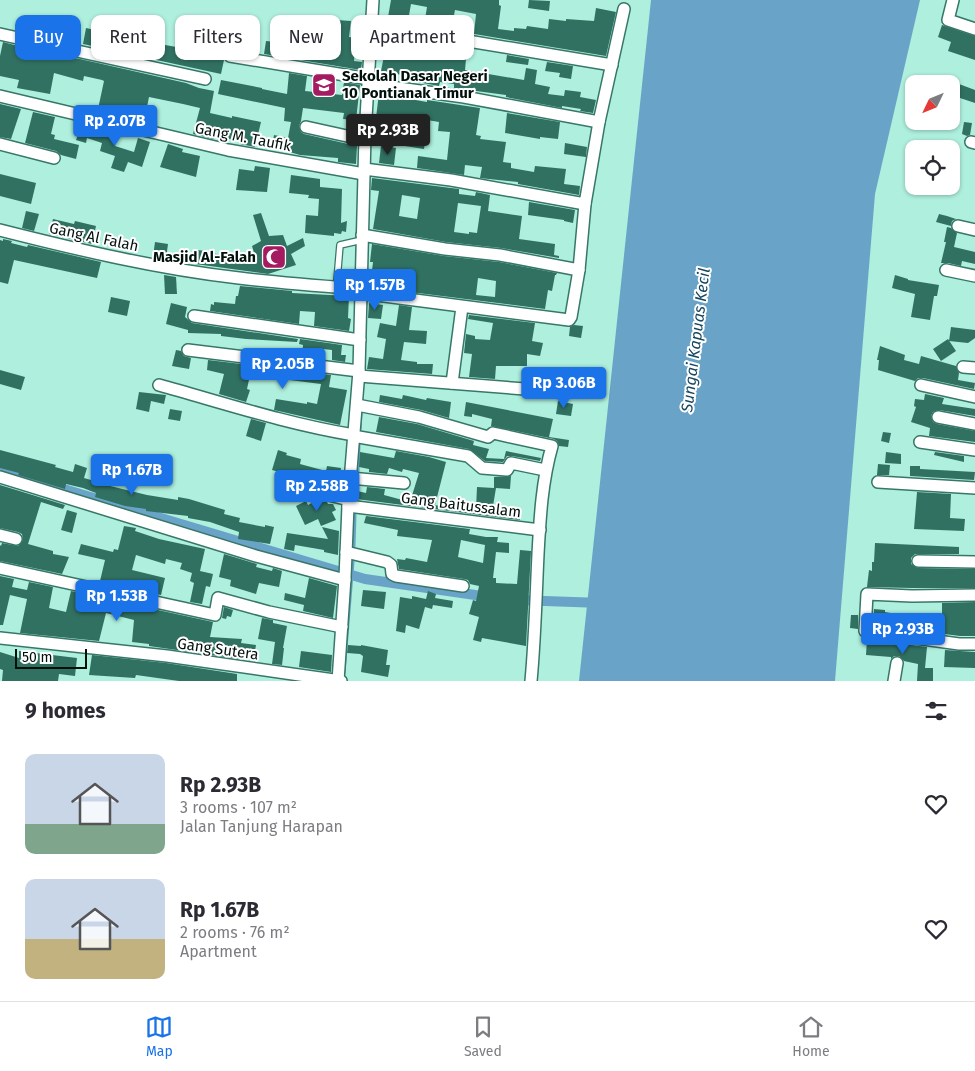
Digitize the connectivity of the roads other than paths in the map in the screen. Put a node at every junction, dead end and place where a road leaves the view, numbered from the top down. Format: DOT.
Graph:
graph roads {
  1 [pos="373,0"];
  2 [pos="953,0"];
  3 [pos="624,8"];
  4 [pos="372,15"];
  5 [pos="975,29"];
  6 [pos="0,34"];
  7 [pos="474,42"];
  8 [pos="252,60"];
  9 [pos="370,60"];
  10 [pos="612,65"];
  11 [pos="205,78"];
  12 [pos="369,81"];
  13 [pos="0,96"];
  14 [pos="599,122"];
  15 [pos="306,127"];
  16 [pos="365,140"];
  17 [pos="0,144"];
  18 [pos="54,158"];
  19 [pos="364,172"];
  20 [pos="585,204"];
  21 [pos="958,226"];
  22 [pos="0,230"];
  23 [pos="975,230"];
  24 [pos="362,238"];
  25 [pos="579,270"];
  26 [pos="946,270"];
  27 [pos="975,276"];
  28 [pos="361,289"];
  29 [pos="462,307"];
  30 [pos="194,316"];
  31 [pos="360,340"];
  32 [pos="188,350"];
  33 [pos="359,374"];
  34 [pos="452,383"];
  35 [pos="159,385"];
  36 [pos="921,385"];
  37 [pos="525,389"];
  38 [pos="975,397"];
  39 [pos="357,405"];
  40 [pos="938,418"];
  41 [pos="975,424"];
  42 [pos="353,436"];
  43 [pos="920,442"];
  44 [pos="975,450"];
  45 [pos="545,470"];
  46 [pos="0,477"];
  47 [pos="350,478"];
  48 [pos="878,482"];
  49 [pos="404,483"];
  50 [pos="297,487"];
  51 [pos="975,488"];
  52 [pos="348,503"];
  53 [pos="540,530"];
  54 [pos="0,535"];
  55 [pos="16,539"];
  56 [pos="346,553"];
  57 [pos="918,561"];
  58 [pos="975,562"];
  59 [pos="0,568"];
  60 [pos="345,579"];
  61 [pos="463,586"];
  62 [pos="975,595"];
  63 [pos="342,627"];
  64 [pos="0,638"];
  65 [pos="975,644"];
  66 [pos="896,663"];
  67 [pos="339,681"];
  68 [pos="531,681"];
  69 [pos="894,681"];
  1 -- 4 [label="street"];
  2 -- 5 [label="street"];
  3 -- 10 [label="street"];
  6 -- 11 [label="street"];
  7 -- 10 [label="street"];
  8 -- 12 [label="street"];
  9 -- 12 [label="street"];
  10 -- 14 [label="street"];
  12 -- 14 [label="street"];
  12 -- 16 [label="street"];
  13 -- 19 [label="street, Gang M. Taufik"];
  14 -- 20 [label="street"];
  15 -- 16 [label="street"];
  16 -- 19 [label="street"];
  17 -- 18 [label="street"];
  19 -- 20 [label="street, Gang M. Taufik"];
  19 -- 24 [label="street"];
  20 -- 25 [label="street"];
  21 -- 23 [label="street"];
  22 -- 28 [label="street, Gang Al Falah"];
  24 -- 25 [label="street"];
  24 -- 28 [label="street"];
  24 -- 28 [label="lane"];
  25 -- 29 [label="street, Gang Al Falah"];
  26 -- 27 [label="street"];
  28 -- 29 [label="street, Gang Al Falah"];
  28 -- 31 [label="street"];
  29 -- 34 [label="street"];
  30 -- 31 [label="street"];
  31 -- 33 [label="street"];
  32 -- 33 [label="street"];
  33 -- 34 [label="street"];
  33 -- 39 [label="street"];
  34 -- 37 [label="street"];
  35 -- 42 [label="street"];
  36 -- 38 [label="street"];
  39 -- 42 [label="street"];
  39 -- 45 [label="street"];
  40 -- 41 [label="street"];
  42 -- 45 [label="street"];
  42 -- 47 [label="street"];
  43 -- 44 [label="street"];
  45 -- 53 [label="street"];
  46 -- 60 [label="street"];
  47 -- 49 [label="street"];
  47 -- 52 [label="street"];
  48 -- 51 [label="street"];
  50 -- 52 [label="street, Gang Baitussalam"];
  52 -- 53 [label="street, Gang Baitussalam"];
  52 -- 56 [label="street"];
  53 -- 68 [label="street"];
  54 -- 55 [label="street"];
  56 -- 60 [label="street"];
  56 -- 61 [label="street"];
  57 -- 58 [label="street"];
  59 -- 63 [label="street"];
  60 -- 63 [label="street"];
  62 -- 65 [label="street"];
  63 -- 67 [label="street"];
  64 -- 67 [label="street, Gang Sutera"];
  66 -- 69 [label="street"];
}
